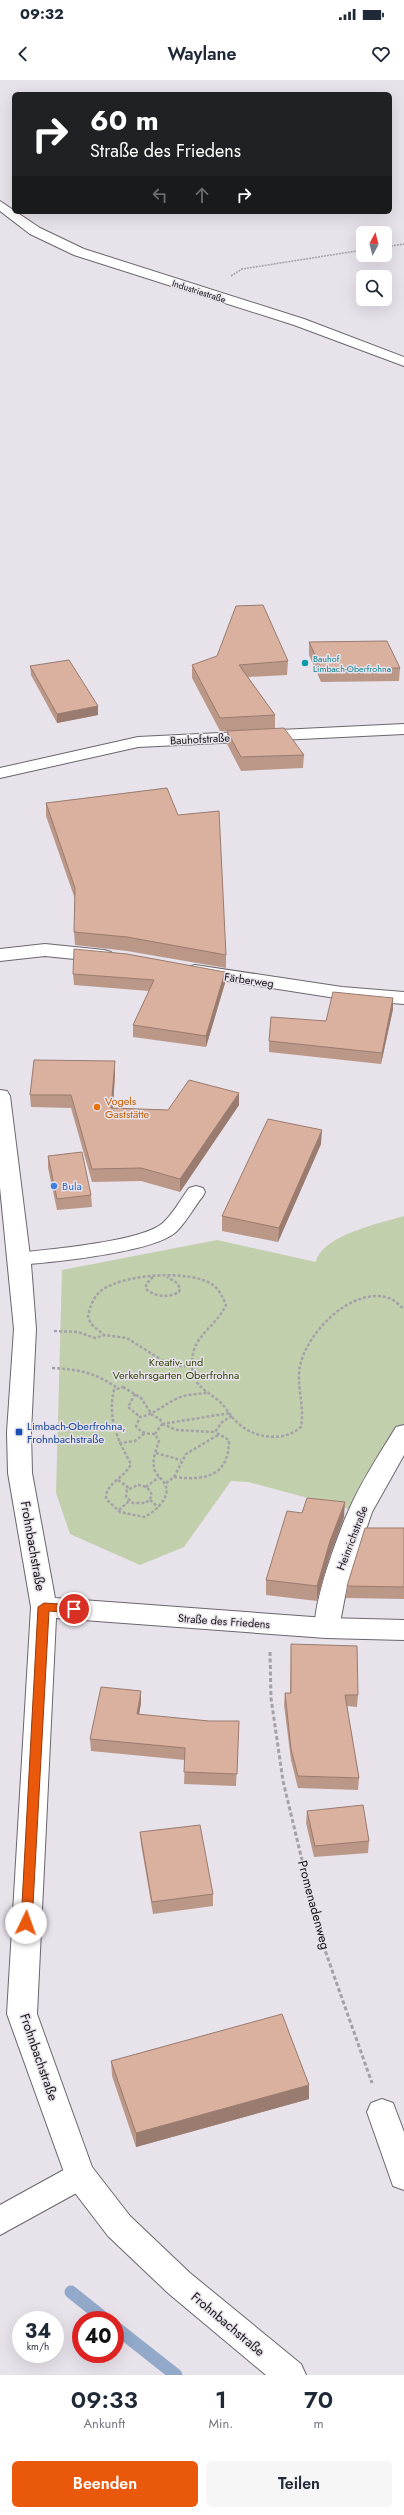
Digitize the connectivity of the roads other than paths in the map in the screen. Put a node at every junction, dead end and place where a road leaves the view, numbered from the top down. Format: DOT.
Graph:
graph roads {
  1 [pos="0,206"];
  2 [pos="404,362"];
  3 [pos="404,729"];
  4 [pos="0,773"];
  5 [pos="0,955"];
  6 [pos="120,958"];
  7 [pos="180,968"];
  8 [pos="404,998"];
  9 [pos="1,1102"];
  10 [pos="196,1192"];
  11 [pos="19,1258"];
  12 [pos="404,1433"];
  13 [pos="44,1607"];
  14 [pos="326,1628"];
  15 [pos="404,1630"];
  16 [pos="382,2112"];
  17 [pos="80,2175"];
  18 [pos="404,2176"];
  19 [pos="0,2221"];
  20 [pos="290,2375"];
  1 -- 2 [label="street, Industriestraße"];
  3 -- 4 [label="street, Bauhofstraße"];
  5 -- 6 [label="street"];
  7 -- 8 [label="street, Färberweg"];
  9 -- 11 [label="street, Frohnbachstraße"];
  10 -- 11 [label="lane"];
  11 -- 13 [label="street, Frohnbachstraße"];
  12 -- 14 [label="street, Heinrichstraße"];
  13 -- 14 [label="street, Straße des Friedens"];
  13 -- 17 [label="street, Frohnbachstraße"];
  14 -- 15 [label="street, Straße des Friedens"];
  16 -- 18 [label="street"];
  17 -- 19 [label="street"];
  17 -- 20 [label="street, Frohnbachstraße"];
}
